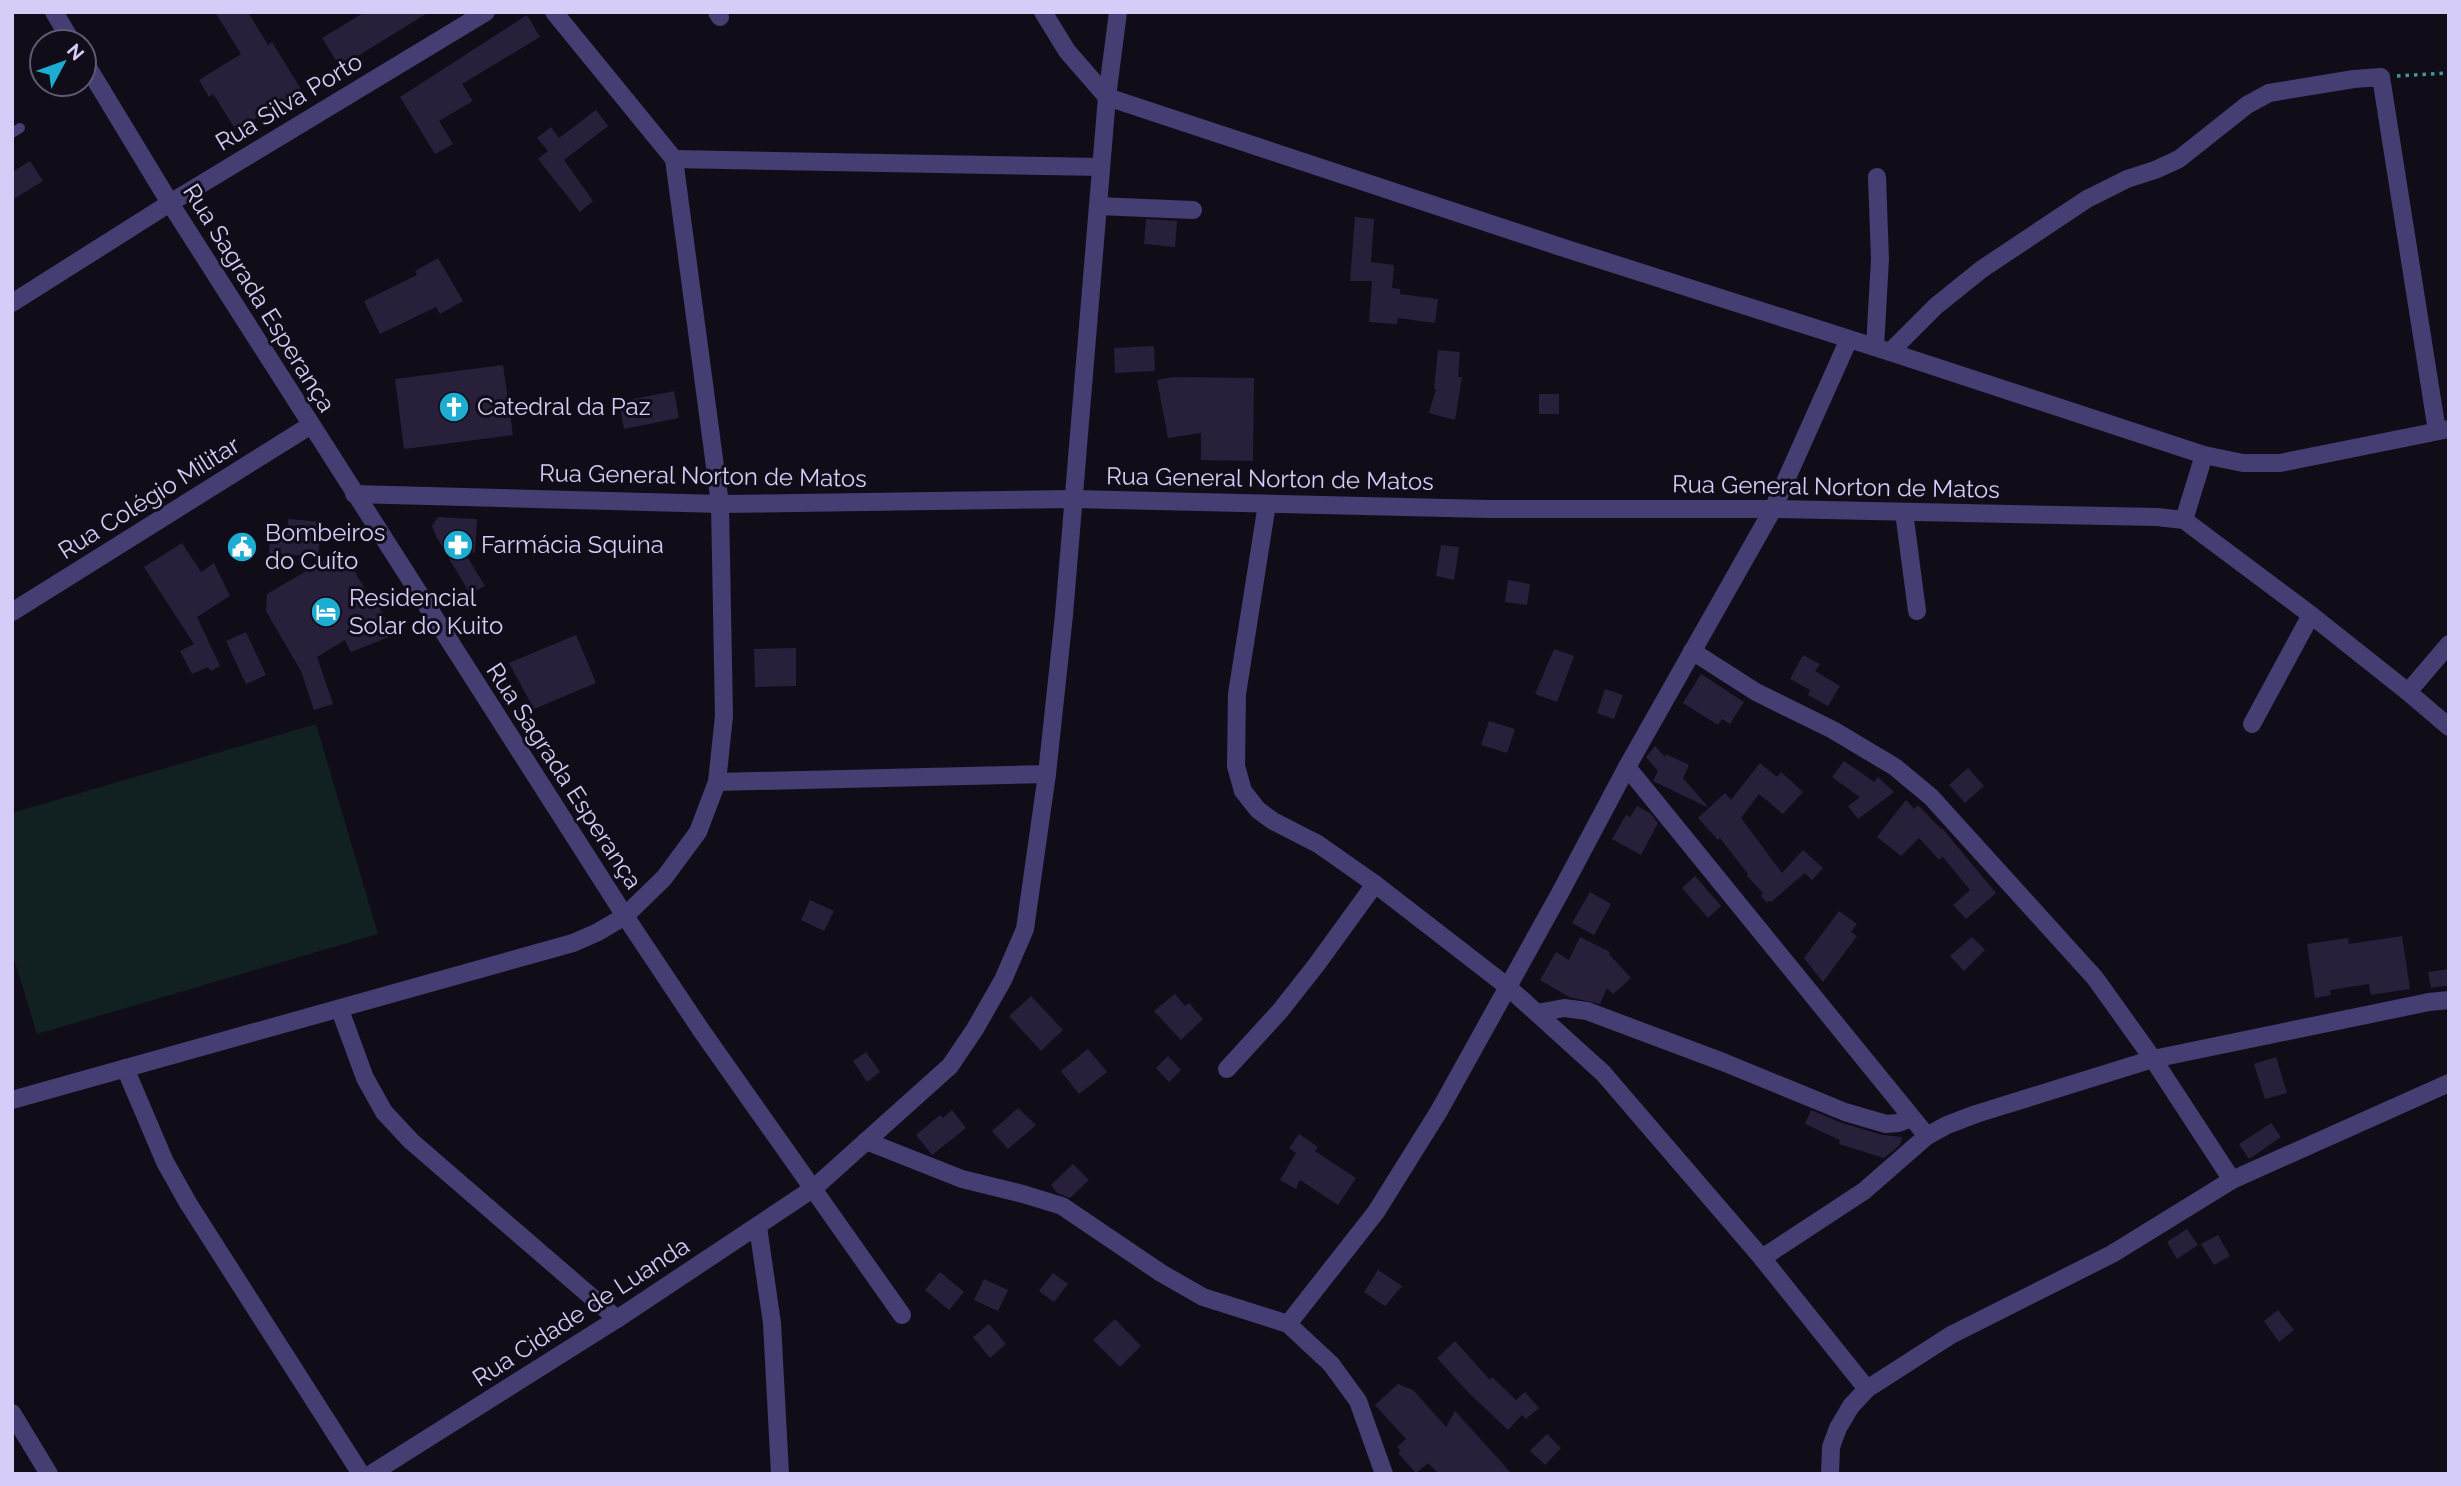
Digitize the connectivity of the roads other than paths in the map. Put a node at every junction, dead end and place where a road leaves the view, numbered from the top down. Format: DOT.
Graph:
graph roads {
  1 [pos="54,12"];
  2 [pos="486,12"];
  3 [pos="554,12"];
  4 [pos="1043,12"];
  5 [pos="1118,12"];
  6 [pos="64,28"];
  7 [pos="98,84"];
  8 [pos="1107,97"];
  9 [pos="674,159"];
  10 [pos="1101,167"];
  11 [pos="1877,177"];
  12 [pos="170,203"];
  13 [pos="1098,206"];
  14 [pos="1193,210"];
  15 [pos="12,303"];
  16 [pos="1849,339"];
  17 [pos="1882,349"];
  18 [pos="311,425"];
  19 [pos="2443,430"];
  20 [pos="2204,455"];
  21 [pos="354,494"];
  22 [pos="1074,499"];
  23 [pos="720,504"];
  24 [pos="1267,504"];
  25 [pos="1773,509"];
  26 [pos="1904,512"];
  27 [pos="2184,520"];
  28 [pos="15,605"];
  29 [pos="1917,611"];
  30 [pos="2311,615"];
  31 [pos="2449,644"];
  32 [pos="1692,651"];
  33 [pos="2408,692"];
  34 [pos="2252,724"];
  35 [pos="2449,727"];
  36 [pos="1627,766"];
  37 [pos="1047,774"];
  38 [pos="717,782"];
  39 [pos="1375,884"];
  40 [pos="625,916"];
  41 [pos="1508,987"];
  42 [pos="2449,1000"];
  43 [pos="340,1010"];
  44 [pos="1537,1013"];
  45 [pos="2153,1059"];
  46 [pos="125,1068"];
  47 [pos="1227,1069"];
  48 [pos="2449,1083"];
  49 [pos="12,1100"];
  50 [pos="1911,1118"];
  51 [pos="1927,1136"];
  52 [pos="866,1141"];
  53 [pos="2232,1180"];
  54 [pos="814,1188"];
  55 [pos="758,1227"];
  56 [pos="1762,1258"];
  57 [pos="902,1315"];
  58 [pos="617,1319"];
  59 [pos="1288,1324"];
  60 [pos="1867,1389"];
  61 [pos="12,1413"];
  62 [pos="49,1474"];
  63 [pos="361,1474"];
  64 [pos="371,1474"];
  65 [pos="780,1474"];
  66 [pos="1384,1474"];
  67 [pos="1829,1474"];
  1 -- 6 [label="street"];
  2 -- 12 [label="street, Rua Silva Porto"];
  3 -- 9 [label="street"];
  4 -- 8 [label="street"];
  5 -- 8 [label="street, Rua Cidade de Luanda"];
  7 -- 12 [label="street, Rua Sagrada Esperança"];
  8 -- 10 [label="street, Rua Cidade de Luanda"];
  8 -- 16 [label="street"];
  9 -- 10 [label="street"];
  9 -- 23 [label="street"];
  10 -- 13 [label="street, Rua Cidade de Luanda"];
  11 -- 17 [label="street"];
  12 -- 15 [label="street, Rua Silva Porto"];
  12 -- 18 [label="street, Rua Sagrada Esperança"];
  13 -- 14 [label="street"];
  13 -- 22 [label="street, Rua Cidade de Luanda"];
  16 -- 17 [label="street"];
  16 -- 25 [label="street"];
  17 -- 19 [label="street"];
  17 -- 20 [label="street"];
  18 -- 21 [label="street, Rua Sagrada Esperança"];
  18 -- 28 [label="street, Rua Colégio Militar"];
  19 -- 20 [label="street"];
  20 -- 27 [label="street"];
  21 -- 23 [label="street, Rua General Norton de Matos"];
  21 -- 40 [label="street, Rua Sagrada Esperança"];
  22 -- 23 [label="street, Rua General Norton de Matos"];
  22 -- 24 [label="street, Rua General Norton de Matos"];
  22 -- 37 [label="street, Rua Cidade de Luanda"];
  23 -- 38 [label="street"];
  24 -- 25 [label="street, Rua General Norton de Matos"];
  24 -- 39 [label="street"];
  25 -- 26 [label="street, Rua General Norton de Matos"];
  25 -- 32 [label="street"];
  26 -- 27 [label="street, Rua General Norton de Matos"];
  26 -- 29 [label="street"];
  27 -- 30 [label="street"];
  30 -- 33 [label="street"];
  30 -- 34 [label="street"];
  31 -- 33 [label="street"];
  32 -- 36 [label="street"];
  32 -- 45 [label="street"];
  33 -- 35 [label="street"];
  36 -- 41 [label="street"];
  36 -- 50 [label="street"];
  37 -- 38 [label="street"];
  37 -- 52 [label="street, Rua Cidade de Luanda"];
  38 -- 40 [label="street"];
  39 -- 41 [label="street"];
  39 -- 47 [label="street"];
  40 -- 43 [label="street"];
  40 -- 54 [label="street, Rua Sagrada Esperança"];
  41 -- 44 [label="street"];
  41 -- 59 [label="street"];
  42 -- 45 [label="street"];
  43 -- 46 [label="street"];
  43 -- 58 [label="street"];
  44 -- 50 [label="street"];
  44 -- 56 [label="street"];
  45 -- 51 [label="street"];
  45 -- 53 [label="street"];
  46 -- 49 [label="street"];
  46 -- 63 [label="street"];
  48 -- 53 [label="street"];
  50 -- 51 [label="street"];
  51 -- 56 [label="street"];
  52 -- 54 [label="street, Rua Cidade de Luanda"];
  52 -- 59 [label="street"];
  53 -- 60 [label="street"];
  54 -- 55 [label="street, Rua Cidade de Luanda"];
  54 -- 57 [label="street, Rua Sagrada Esperança"];
  55 -- 58 [label="street, Rua Cidade de Luanda"];
  55 -- 65 [label="street"];
  56 -- 60 [label="street"];
  58 -- 64 [label="street, Rua Cidade de Luanda"];
  59 -- 66 [label="street"];
  60 -- 67 [label="street"];
  61 -- 62 [label="street"];
}
